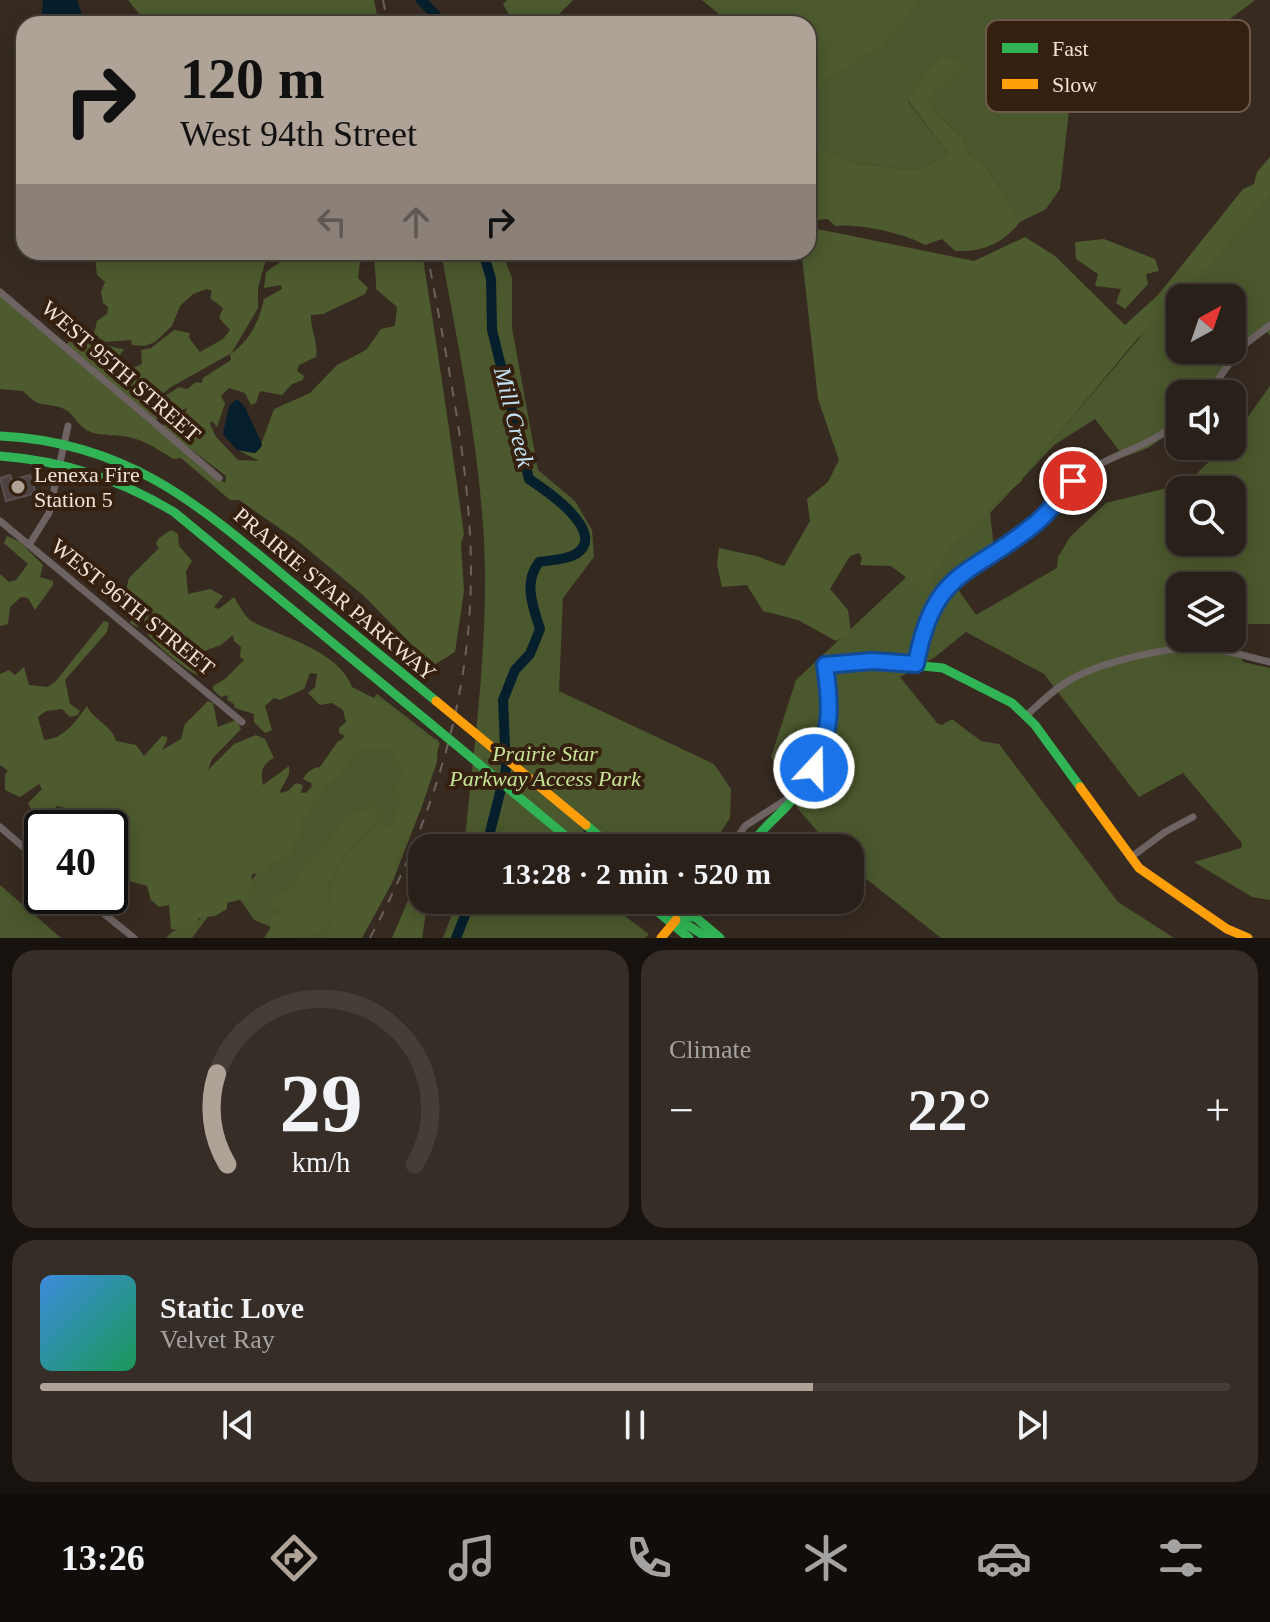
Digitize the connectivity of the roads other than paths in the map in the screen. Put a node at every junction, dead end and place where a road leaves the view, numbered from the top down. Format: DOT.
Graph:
graph roads {
  1 [pos="0,292"];
  2 [pos="1270,325"];
  3 [pos="1218,380"];
  4 [pos="68,426"];
  5 [pos="1166,431"];
  6 [pos="0,436"];
  7 [pos="65,443"];
  8 [pos="0,456"];
  9 [pos="60,463"];
  10 [pos="219,478"];
  11 [pos="0,521"];
  12 [pos="29,545"];
  13 [pos="1270,662"];
  14 [pos="916,664"];
  15 [pos="1027,715"];
  16 [pos="242,722"];
  17 [pos="798,791"];
  18 [pos="1193,817"];
  19 [pos="0,827"];
  20 [pos="564,834"];
  21 [pos="597,834"];
  22 [pos="740,834"];
  23 [pos="757,834"];
  24 [pos="24,848"];
  25 [pos="1130,858"];
  26 [pos="104,914"];
  27 [pos="679,914"];
  28 [pos="682,914"];
  29 [pos="687,914"];
  30 [pos="697,914"];
  31 [pos="699,914"];
  32 [pos="696,917"];
  33 [pos="689,934"];
  34 [pos="134,938"];
  35 [pos="661,938"];
  36 [pos="708,938"];
  37 [pos="720,938"];
  38 [pos="1248,938"];
  1 -- 10 [label="street, WEST 95TH STREET"];
  2 -- 3 [label="street"];
  4 -- 7 [label="street"];
  5 -- 14 [label="street"];
  6 -- 7 [label="main road, PRAIRIE STAR PARKWAY"];
  7 -- 9 [label="street"];
  7 -- 21 [label="main road, PRAIRIE STAR PARKWAY, bridge"];
  8 -- 9 [label="main road, PRAIRIE STAR PARKWAY"];
  9 -- 12 [label="street"];
  9 -- 20 [label="main road, PRAIRIE STAR PARKWAY, bridge"];
  11 -- 12 [label="street, WEST 96TH STREET"];
  12 -- 16 [label="street, WEST 96TH STREET"];
  13 -- 15 [label="street"];
  14 -- 15 [label="main road"];
  14 -- 17 [label="main road"];
  15 -- 25 [label="main road"];
  17 -- 22 [label="street"];
  17 -- 23 [label="main road"];
  18 -- 25 [label="street"];
  19 -- 24 [label="street"];
  25 -- 38 [label="main road"];
  26 -- 34 [label="street"];
  27 -- 35 [label="main road"];
  28 -- 33 [label="main road"];
  29 -- 32 [label="main road"];
  30 -- 32 [label="street"];
  31 -- 32 [label="street"];
  32 -- 33 [label="main road"];
  32 -- 37 [label="main road"];
  33 -- 36 [label="main road"];
}
